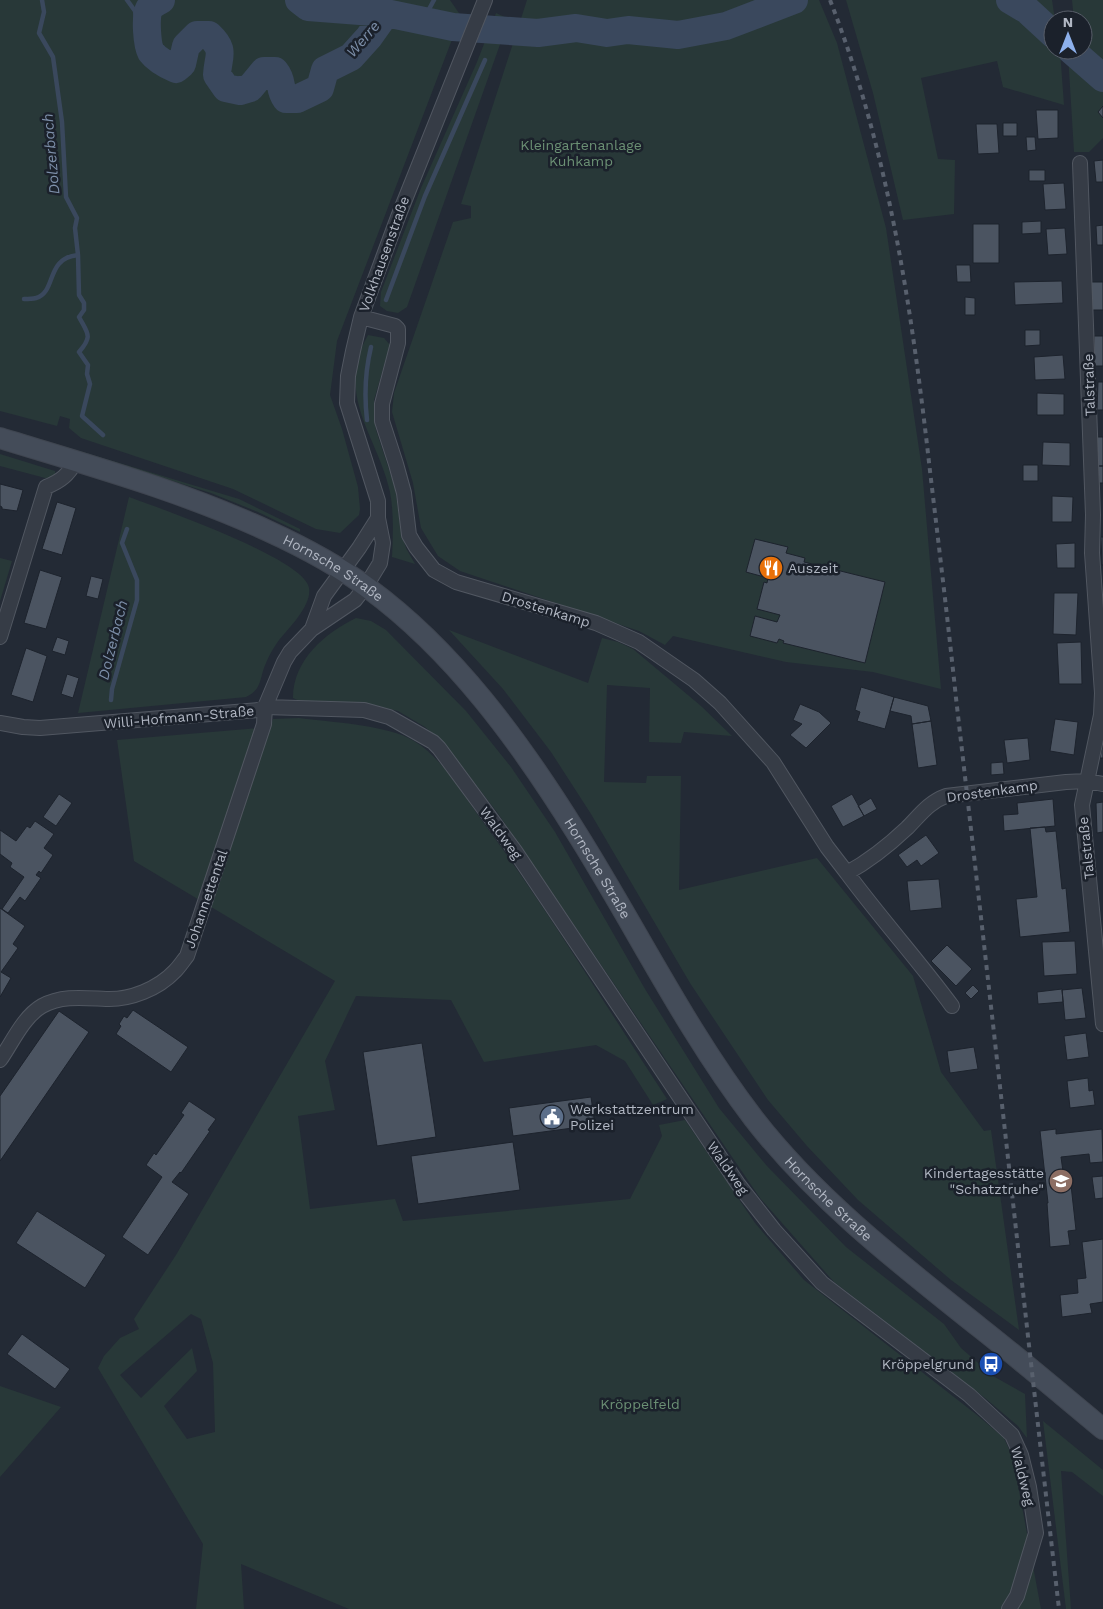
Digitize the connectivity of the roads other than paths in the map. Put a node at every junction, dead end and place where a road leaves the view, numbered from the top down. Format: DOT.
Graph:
graph roads {
  1 [pos="484,1"];
  2 [pos="1080,163"];
  3 [pos="361,317"];
  4 [pos="0,438"];
  5 [pos="76,461"];
  6 [pos="1098,515"];
  7 [pos="378,518"];
  8 [pos="342,570"];
  9 [pos="366,586"];
  10 [pos="312,629"];
  11 [pos="0,637"];
  12 [pos="265,707"];
  13 [pos="0,723"];
  14 [pos="1087,780"];
  15 [pos="1103,784"];
  16 [pos="847,873"];
  17 [pos="952,1006"];
  18 [pos="1103,1024"];
  19 [pos="0,1060"];
  20 [pos="1103,1429"];
  21 [pos="1009,1609"];
  1 -- 3 [label="street, Volkhausenstraße"];
  2 -- 6 [label="street, Talstraße"];
  3 -- 7 [label="street, Volkhausenstraße"];
  3 -- 16 [label="street, Drostenkamp"];
  4 -- 5 [label="main road, Hornsche Straße"];
  5 -- 8 [label="main road, Hornsche Straße"];
  5 -- 11 [label="street"];
  6 -- 14 [label="street, Talstraße"];
  7 -- 8 [label="street"];
  7 -- 9 [label="street, Volkhausenstraße"];
  8 -- 9 [label="main road, Hornsche Straße"];
  8 -- 10 [label="street, Willi-Hofmann-Straße"];
  9 -- 10 [label="street, Willi-Hofmann-Straße"];
  9 -- 20 [label="main road, Hornsche Straße"];
  10 -- 12 [label="street, Willi-Hofmann-Straße"];
  12 -- 13 [label="street, Willi-Hofmann-Straße"];
  12 -- 19 [label="street, Johannettental"];
  12 -- 21 [label="street, Waldweg"];
  14 -- 15 [label="street, Drostenkamp"];
  14 -- 16 [label="street, Drostenkamp"];
  14 -- 18 [label="street, Talstraße"];
  16 -- 17 [label="street, Drostenkamp"];
}
